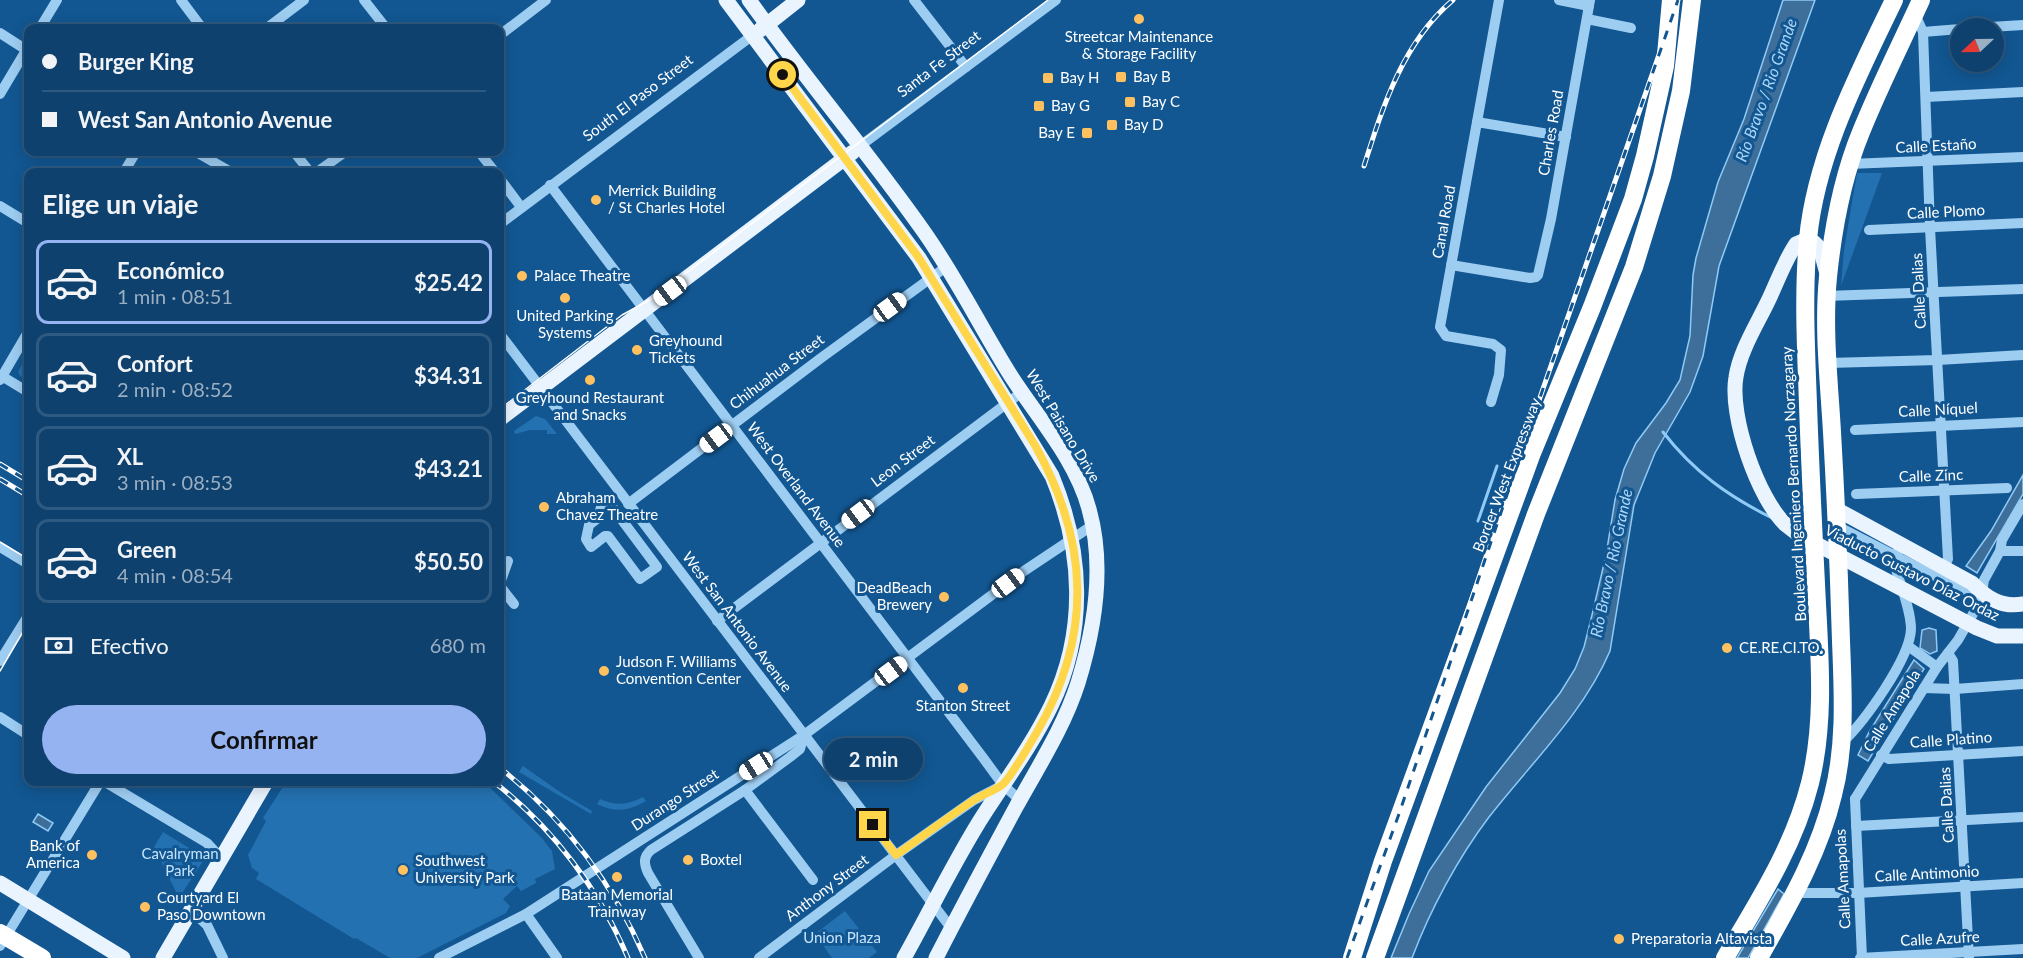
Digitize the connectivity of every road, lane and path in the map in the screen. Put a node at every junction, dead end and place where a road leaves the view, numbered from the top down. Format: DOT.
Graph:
graph roads {
  1 [pos="57,0"];
  2 [pos="181,0"];
  3 [pos="304,0"];
  4 [pos="364,0"];
  5 [pos="546,0"];
  6 [pos="726,0"];
  7 [pos="749,0"];
  8 [pos="798,0"];
  9 [pos="914,0"];
  10 [pos="1056,0"];
  11 [pos="1499,0"];
  12 [pos="1559,0"];
  13 [pos="1671,0"];
  14 [pos="1692,0"];
  15 [pos="1894,0"];
  16 [pos="1590,3"];
  17 [pos="1918,7"];
  18 [pos="1587,19"];
  19 [pos="42,24"];
  20 [pos="199,24"];
  21 [pos="272,24"];
  22 [pos="383,24"];
  23 [pos="766,24"];
  24 [pos="2023,25"];
  25 [pos="2004,26"];
  26 [pos="1631,28"];
  27 [pos="1950,30"];
  28 [pos="504,32"];
  29 [pos="1923,32"];
  30 [pos="0,33"];
  31 [pos="753,35"];
  32 [pos="24,47"];
  33 [pos="24,55"];
  34 [pos="966,67"];
  35 [pos="2023,92"];
  36 [pos="0,94"];
  37 [pos="1926,97"];
  38 [pos="1477,122"];
  39 [pos="1566,137"];
  40 [pos="860,147"];
  41 [pos="203,156"];
  42 [pos="297,156"];
  43 [pos="339,156"];
  44 [pos="482,156"];
  45 [pos="2023,157"];
  46 [pos="845,158"];
  47 [pos="1927,162"];
  48 [pos="1850,164"];
  49 [pos="224,168"];
  50 [pos="307,168"];
  51 [pos="323,168"];
  52 [pos="492,168"];
  53 [pos="504,184"];
  54 [pos="550,185"];
  55 [pos="0,206"];
  56 [pos="521,207"];
  57 [pos="24,221"];
  58 [pos="504,221"];
  59 [pos="2023,223"];
  60 [pos="1930,228"];
  61 [pos="1869,230"];
  62 [pos="1808,238"];
  63 [pos="1451,265"];
  64 [pos="946,267"];
  65 [pos="1828,275"];
  66 [pos="931,277"];
  67 [pos="2023,289"];
  68 [pos="1934,291"];
  69 [pos="1826,296"];
  70 [pos="645,310"];
  71 [pos="504,339"];
  72 [pos="24,340"];
  73 [pos="2023,355"];
  74 [pos="1938,360"];
  75 [pos="1828,363"];
  76 [pos="1,377"];
  77 [pos="540,388"];
  78 [pos="24,390"];
  79 [pos="1022,392"];
  80 [pos="1491,402"];
  81 [pos="1007,403"];
  82 [pos="504,416"];
  83 [pos="2023,422"];
  84 [pos="733,425"];
  85 [pos="1941,425"];
  86 [pos="1855,430"];
  87 [pos="2007,488"];
  88 [pos="1945,491"];
  89 [pos="1856,494"];
  90 [pos="628,504"];
  91 [pos="2023,504"];
  92 [pos="1837,523"];
  93 [pos="1093,525"];
  94 [pos="1072,538"];
  95 [pos="820,542"];
  96 [pos="0,547"];
  97 [pos="2000,551"];
  98 [pos="2023,551"];
  99 [pos="1897,555"];
  100 [pos="508,561"];
  101 [pos="24,562"];
  102 [pos="1944,567"];
  103 [pos="504,572"];
  104 [pos="640,579"];
  105 [pos="504,590"];
  106 [pos="1980,599"];
  107 [pos="514,604"];
  108 [pos="2023,604"];
  109 [pos="717,621"];
  110 [pos="24,622"];
  111 [pos="2023,636"];
  112 [pos="1911,649"];
  113 [pos="1948,653"];
  114 [pos="908,658"];
  115 [pos="0,661"];
  116 [pos="1933,664"];
  117 [pos="2023,684"];
  118 [pos="1924,688"];
  119 [pos="1955,689"];
  120 [pos="0,717"];
  121 [pos="24,732"];
  122 [pos="804,735"];
  123 [pos="1842,743"];
  124 [pos="2023,751"];
  125 [pos="1959,754"];
  126 [pos="1881,756"];
  127 [pos="1003,785"];
  128 [pos="97,786"];
  129 [pos="112,786"];
  130 [pos="264,786"];
  131 [pos="745,790"];
  132 [pos="1834,795"];
  133 [pos="1020,800"];
  134 [pos="1855,800"];
  135 [pos="2023,817"];
  136 [pos="1963,820"];
  137 [pos="1856,826"];
  138 [pos="1794,831"];
  139 [pos="896,855"];
  140 [pos="220,857"];
  141 [pos="813,880"];
  142 [pos="2023,883"];
  143 [pos="0,884"];
  144 [pos="1967,886"];
  145 [pos="1797,890"];
  146 [pos="1858,893"];
  147 [pos="933,905"];
  148 [pos="24,907"];
  149 [pos="190,909"];
  150 [pos="526,914"];
  151 [pos="951,928"];
  152 [pos="0,933"];
  153 [pos="0,946"];
  154 [pos="2023,949"];
  155 [pos="1969,955"];
  156 [pos="42,958"];
  157 [pos="123,958"];
  158 [pos="163,958"];
  159 [pos="223,958"];
  160 [pos="439,958"];
  161 [pos="557,958"];
  162 [pos="699,958"];
  163 [pos="759,958"];
  164 [pos="904,958"];
  165 [pos="936,958"];
  166 [pos="1352,958"];
  167 [pos="1375,958"];
  168 [pos="1725,958"];
  169 [pos="1759,958"];
  170 [pos="1861,958"];
  1 -- 19 [label="street"];
  2 -- 20 [label="street"];
  3 -- 21 [label="street"];
  4 -- 22 [label="street"];
  5 -- 28 [label="street"];
  6 -- 31 [label="main road"];
  7 -- 23 [label="main road, West Paisano Drive"];
  8 -- 23 [label="main road, South El Paso Street"];
  9 -- 34 [label="street"];
  10 -- 34 [label="street, Santa Fe Street"];
  11 -- 38 [label="street, Canal Road"];
  12 -- 16 [label="street"];
  13 -- 166 [label="highway, Border West Expressway"];
  14 -- 167 [label="highway"];
  15 -- 62 [label="highway, Boulevard Ingeniero Bernardo Norzagaray"];
  16 -- 18 [label="street, Charles Road"];
  17 -- 29 [label="street, Calle Dalias"];
  17 -- 48 [label="highway"];
  18 -- 26 [label="street"];
  18 -- 39 [label="street, Charles Road"];
  23 -- 31 [label="main road, South El Paso Street"];
  23 -- 40 [label="main road, West Paisano Drive"];
  24 -- 25 [label="street"];
  27 -- 29 [label="street"];
  29 -- 37 [label="street, Calle Dalias"];
  30 -- 32 [label="street"];
  31 -- 46 [label="main road"];
  31 -- 54 [label="street, South El Paso Street"];
  33 -- 36 [label="street"];
  34 -- 40 [label="street, Santa Fe Street"];
  35 -- 37 [label="street"];
  37 -- 47 [label="street, Calle Dalias"];
  38 -- 39 [label="street"];
  38 -- 63 [label="street, Canal Road"];
  39 -- 63 [label="street, Charles Road"];
  40 -- 46 [label="main road, Santa Fe Street"];
  40 -- 64 [label="main road, West Paisano Drive"];
  41 -- 49 [label="street"];
  42 -- 50 [label="street"];
  43 -- 51 [label="street"];
  44 -- 52 [label="street"];
  45 -- 47 [label="street, Calle Estaño"];
  46 -- 66 [label="main road"];
  46 -- 70 [label="main road, Santa Fe Street"];
  47 -- 48 [label="street, Calle Estaño"];
  47 -- 60 [label="street, Calle Dalias"];
  48 -- 65 [label="highway"];
  53 -- 56 [label="street"];
  54 -- 56 [label="street, South El Paso Street"];
  54 -- 70 [label="street, West Overland Avenue"];
  55 -- 57 [label="street"];
  56 -- 58 [label="street, South El Paso Street"];
  59 -- 60 [label="street, Calle Plomo"];
  60 -- 61 [label="street, Calle Plomo"];
  60 -- 68 [label="street, Calle Dalias"];
  62 -- 65 [label="main road"];
  62 -- 111 [label="main road, Viaducto Gustavo Díaz Ordaz"];
  62 -- 138 [label="highway, Boulevard Ingeniero Bernardo Norzagaray"];
  63 -- 80 [label="street, Canal Road"];
  64 -- 66 [label="street, Chihuahua Street"];
  64 -- 79 [label="main road, West Paisano Drive"];
  65 -- 69 [label="highway"];
  66 -- 81 [label="main road"];
  66 -- 84 [label="street, Chihuahua Street"];
  67 -- 68 [label="street"];
  68 -- 69 [label="street"];
  68 -- 74 [label="street, Calle Dalias"];
  69 -- 75 [label="highway"];
  70 -- 77 [label="main road, Santa Fe Street"];
  70 -- 84 [label="street, West Overland Avenue"];
  71 -- 77 [label="street, West San Antonio Avenue"];
  72 -- 76 [label="street"];
  73 -- 74 [label="street"];
  74 -- 75 [label="street"];
  74 -- 85 [label="street, Calle Dalias"];
  75 -- 92 [label="highway"];
  76 -- 78 [label="street"];
  77 -- 82 [label="main road, Santa Fe Street"];
  77 -- 90 [label="street, West San Antonio Avenue"];
  79 -- 81 [label="street, Leon Street"];
  79 -- 93 [label="main road, West Paisano Drive"];
  81 -- 94 [label="main road"];
  81 -- 95 [label="street, Leon Street"];
  83 -- 85 [label="street, Calle Níquel"];
  84 -- 90 [label="street, Chihuahua Street"];
  84 -- 95 [label="street, West Overland Avenue"];
  85 -- 86 [label="street, Calle Níquel"];
  85 -- 88 [label="street, Calle Dalias"];
  87 -- 88 [label="street, Calle Zinc"];
  88 -- 89 [label="street, Calle Zinc"];
  88 -- 102 [label="street, Calle Dalias"];
  90 -- 109 [label="street, West San Antonio Avenue"];
  91 -- 97 [label="street, Calle Amapola"];
  92 -- 99 [label="main road, Viaducto Gustavo Díaz Ordaz"];
  92 -- 123 [label="highway"];
  93 -- 94 [label="street, Durango Street"];
  93 -- 133 [label="main road, West Paisano Drive"];
  94 -- 114 [label="street, Durango Street"];
  94 -- 127 [label="main road"];
  95 -- 109 [label="street, Leon Street"];
  95 -- 114 [label="street, West Overland Avenue"];
  96 -- 101 [label="street"];
  97 -- 98 [label="street"];
  97 -- 106 [label="street, Calle Amapola"];
  99 -- 102 [label="main road, Viaducto Gustavo Díaz Ordaz"];
  99 -- 106 [label="street"];
  99 -- 112 [label="street"];
  100 -- 103 [label="street"];
  102 -- 106 [label="main road, Viaducto Gustavo Díaz Ordaz"];
  104 -- 104 [label="street"];
  105 -- 107 [label="street"];
  106 -- 108 [label="main road, Viaducto Gustavo Díaz Ordaz"];
  106 -- 113 [label="street, Calle Amapola"];
  109 -- 122 [label="street, West San Antonio Avenue"];
  110 -- 115 [label="street"];
  112 -- 116 [label="street"];
  112 -- 123 [label="street"];
  113 -- 116 [label="street, Calle Amapola"];
  113 -- 119 [label="street, Calle Dalias"];
  114 -- 122 [label="street, Durango Street"];
  114 -- 127 [label="street, West Overland Avenue"];
  116 -- 118 [label="street, Calle Amapola"];
  117 -- 119 [label="street"];
  118 -- 119 [label="street"];
  118 -- 126 [label="street, Calle Amapola"];
  119 -- 125 [label="street, Calle Dalias"];
  120 -- 121 [label="street"];
  122 -- 131 [label="street"];
  122 -- 139 [label="street, West San Antonio Avenue"];
  122 -- 150 [label="street, Durango Street"];
  123 -- 132 [label="highway"];
  124 -- 125 [label="street, Calle Platino"];
  125 -- 126 [label="street, Calle Platino"];
  125 -- 136 [label="street, Calle Dalias"];
  126 -- 134 [label="street, Calle Amapola"];
  127 -- 133 [label="street, West Overland Avenue"];
  127 -- 139 [label="street, Anthony Street"];
  127 -- 147 [label="main road"];
  128 -- 148 [label="street"];
  129 -- 140 [label="street"];
  130 -- 140 [label="main road"];
  131 -- 141 [label="street"];
  131 -- 162 [label="street"];
  132 -- 134 [label="street"];
  132 -- 145 [label="highway"];
  133 -- 151 [label="main road, West Paisano Drive"];
  134 -- 137 [label="street, Calle Amapolas"];
  135 -- 136 [label="street"];
  136 -- 137 [label="street"];
  136 -- 144 [label="street, Calle Dalias"];
  137 -- 146 [label="street, Calle Amapolas"];
  138 -- 145 [label="highway"];
  138 -- 168 [label="highway, Boulevard Ingeniero Bernardo Norzagaray"];
  139 -- 147 [label="street, West San Antonio Avenue"];
  139 -- 163 [label="street, Anthony Street"];
  140 -- 149 [label="main road"];
  142 -- 144 [label="street, Calle Antimonio"];
  143 -- 148 [label="main road"];
  144 -- 146 [label="street, Calle Antimonio"];
  144 -- 155 [label="street, Calle Dalias"];
  145 -- 146 [label="street, Calle Antimonio"];
  145 -- 169 [label="highway"];
  146 -- 170 [label="street, Calle Amapolas"];
  147 -- 151 [label="street, West San Antonio Avenue"];
  147 -- 164 [label="main road"];
  148 -- 153 [label="street"];
  148 -- 157 [label="main road"];
  149 -- 158 [label="main road"];
  149 -- 159 [label="street"];
  150 -- 160 [label="street, Durango Street"];
  150 -- 161 [label="street"];
  151 -- 165 [label="main road, West Paisano Drive"];
  152 -- 156 [label="highway"];
  154 -- 155 [label="street, Calle Azufre"];
  155 -- 170 [label="street, Calle Azufre"];
}
